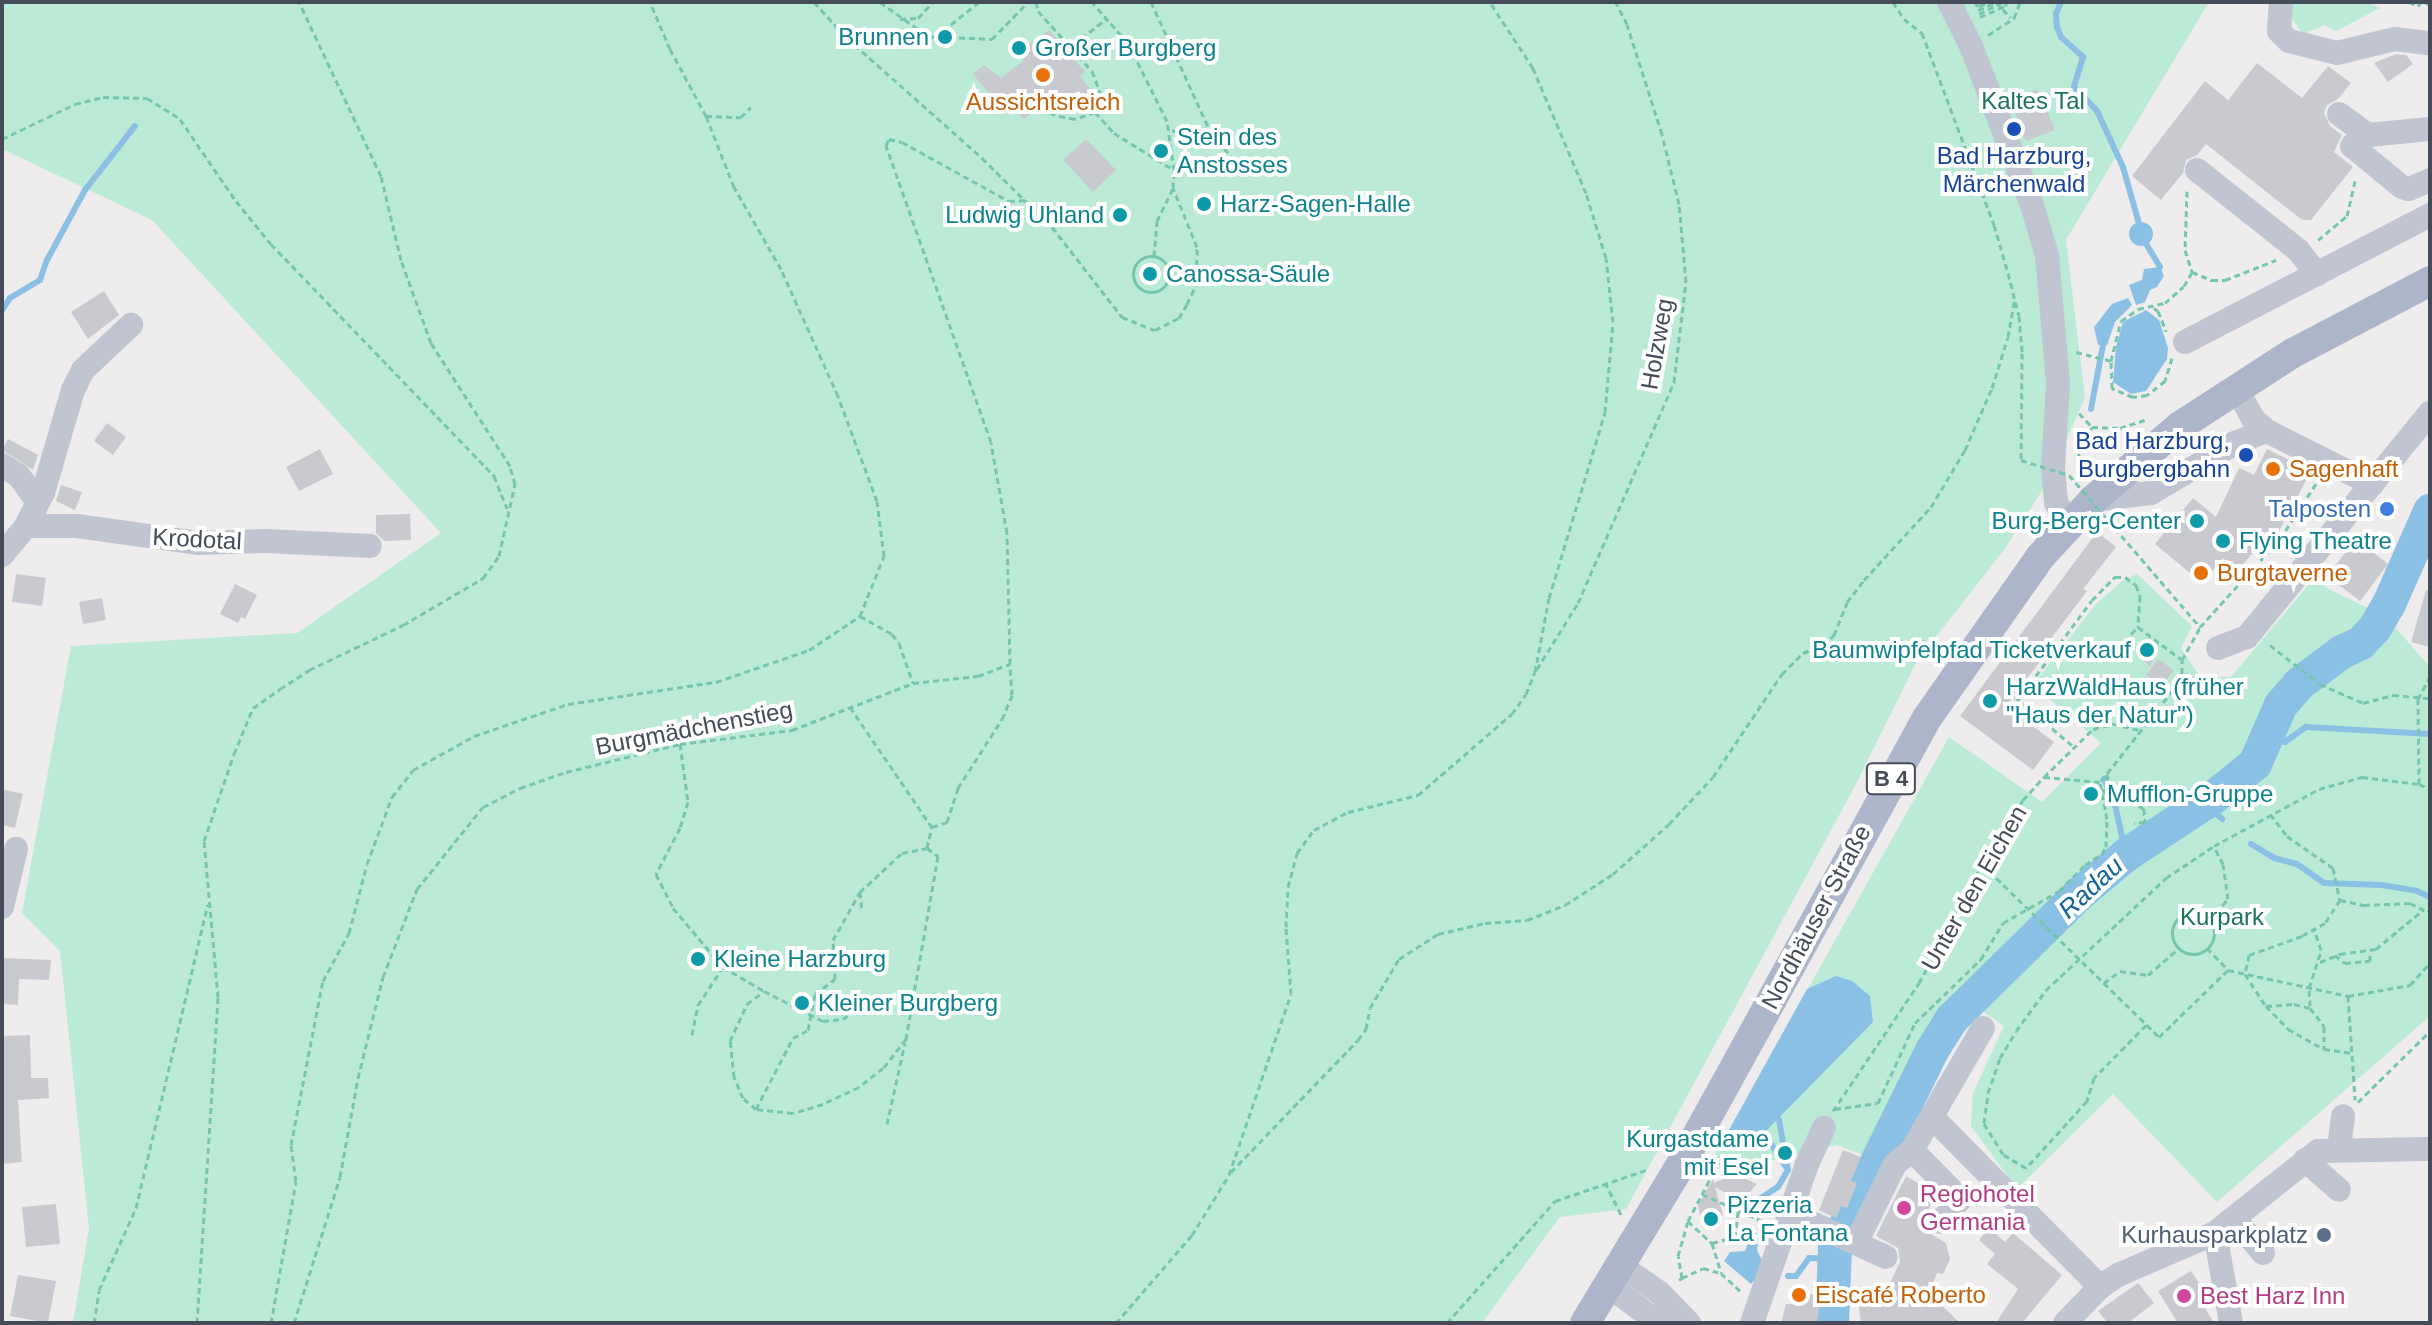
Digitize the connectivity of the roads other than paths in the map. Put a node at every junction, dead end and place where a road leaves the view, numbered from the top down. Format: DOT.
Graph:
graph roads {
  1 [pos="2281,2"];
  2 [pos="1964,5"];
  3 [pos="2430,43"];
  4 [pos="2339,114"];
  5 [pos="2430,129"];
  6 [pos="2361,153"];
  7 [pos="2197,170"];
  8 [pos="2430,180"];
  9 [pos="2430,215"];
  10 [pos="2317,274"];
  11 [pos="2430,281"];
  12 [pos="131,325"];
  13 [pos="2185,342"];
  14 [pos="2236,388"];
  15 [pos="2430,413"];
  16 [pos="2267,431"];
  17 [pos="2,465"];
  18 [pos="2372,484"];
  19 [pos="2093,500"];
  20 [pos="38,502"];
  21 [pos="2070,522"];
  22 [pos="26,526"];
  23 [pos="370,546"];
  24 [pos="2,555"];
  25 [pos="2218,648"];
  26 [pos="16,849"];
  27 [pos="2,907"];
  28 [pos="1983,1028"];
  29 [pos="2349,1110"];
  30 [pos="1933,1118"];
  31 [pos="1829,1119"];
  32 [pos="2339,1149"];
  33 [pos="2430,1149"];
  34 [pos="1912,1150"];
  35 [pos="2305,1160"];
  36 [pos="2339,1190"];
  37 [pos="1941,1222"];
  38 [pos="1789,1223"];
  39 [pos="2225,1226"];
  40 [pos="1856,1243"];
  41 [pos="2263,1253"];
  42 [pos="1886,1257"];
  43 [pos="1622,1265"];
  44 [pos="2100,1287"];
  45 [pos="1755,1316"];
  46 [pos="1585,1323"];
  47 [pos="1659,1323"];
  48 [pos="1689,1323"];
  49 [pos="2065,1323"];
  50 [pos="2231,1323"];
  1 -- 3 [label="street"];
  2 -- 21 [label="street"];
  4 -- 5 [label="street"];
  6 -- 8 [label="street"];
  7 -- 10 [label="street"];
  9 -- 10 [label="street"];
  10 -- 13 [label="street"];
  11 -- 14 [label="main road, Nordhäuser Straße / B 4"];
  12 -- 20 [label="street"];
  14 -- 16 [label="street"];
  14 -- 19 [label="main road, Nordhäuser Straße / B 4"];
  15 -- 18 [label="street"];
  16 -- 18 [label="street"];
  16 -- 19 [label="street"];
  17 -- 20 [label="street"];
  18 -- 25 [label="street"];
  19 -- 21 [label="main road, Nordhäuser Straße / B 4"];
  20 -- 22 [label="street"];
  21 -- 43 [label="main road, Nordhäuser Straße / B 4"];
  22 -- 23 [label="street, Krodotal"];
  22 -- 24 [label="street"];
  26 -- 27 [label="street"];
  28 -- 30 [label="street"];
  29 -- 32 [label="street"];
  30 -- 34 [label="street"];
  30 -- 44 [label="street"];
  31 -- 38 [label="street"];
  32 -- 33 [label="street"];
  32 -- 35 [label="street"];
  34 -- 37 [label="street"];
  34 -- 40 [label="street"];
  35 -- 36 [label="street"];
  35 -- 39 [label="street"];
  38 -- 40 [label="street"];
  38 -- 45 [label="street"];
  39 -- 41 [label="street"];
  39 -- 44 [label="street"];
  39 -- 50 [label="street"];
  40 -- 42 [label="street"];
  43 -- 46 [label="main road, B 4"];
  43 -- 47 [label="street"];
  43 -- 48 [label="street"];
  44 -- 49 [label="street"];
}
